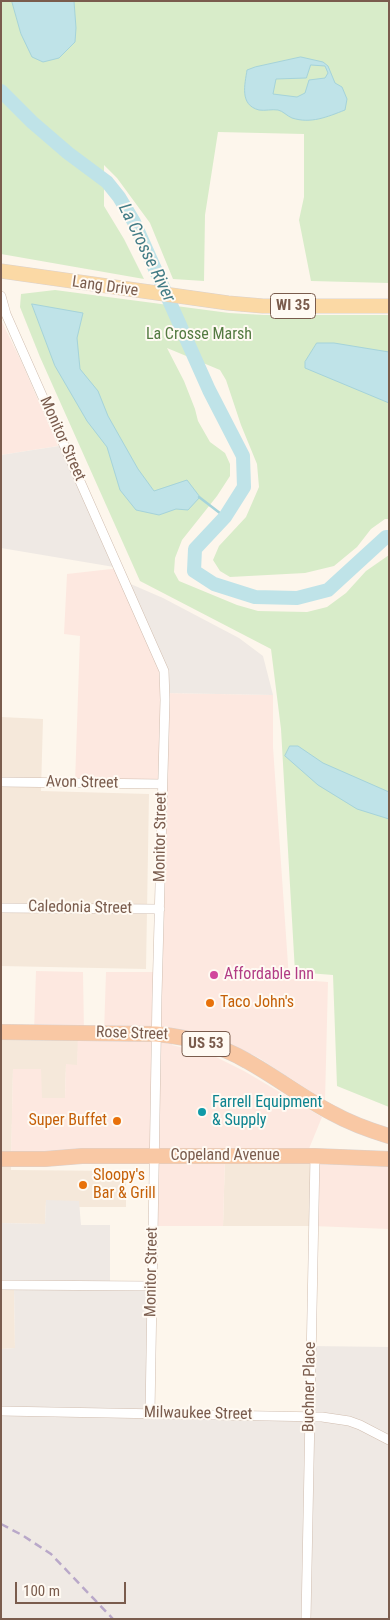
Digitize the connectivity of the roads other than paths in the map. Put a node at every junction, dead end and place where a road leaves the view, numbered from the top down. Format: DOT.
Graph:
graph roads {
  1 [pos="2,271"];
  2 [pos="1,278"];
  3 [pos="1,296"];
  4 [pos="389,306"];
  5 [pos="1,782"];
  6 [pos="162,784"];
  7 [pos="1,908"];
  8 [pos="160,909"];
  9 [pos="1,1032"];
  10 [pos="156,1034"];
  11 [pos="389,1136"];
  12 [pos="154,1156"];
  13 [pos="315,1156"];
  14 [pos="1,1159"];
  15 [pos="389,1159"];
  16 [pos="1,1285"];
  17 [pos="152,1286"];
  18 [pos="1,1411"];
  19 [pos="150,1413"];
  20 [pos="309,1416"];
  21 [pos="389,1440"];
  22 [pos="306,1619"];
  1 -- 2 [label="street"];
  1 -- 4 [label="main road, Lang Drive / WI 35"];
  3 -- 6 [label="street, Monitor Street"];
  5 -- 6 [label="street, Avon Street"];
  6 -- 8 [label="street, Monitor Street"];
  7 -- 8 [label="street, Caledonia Street"];
  8 -- 10 [label="street, Monitor Street"];
  9 -- 10 [label="highway, Rose Street / US 53"];
  10 -- 11 [label="highway, Rose Street / US 53"];
  10 -- 12 [label="street, Monitor Street"];
  12 -- 13 [label="highway, Copeland Avenue"];
  12 -- 14 [label="highway, Copeland Avenue"];
  12 -- 17 [label="street, Monitor Street"];
  13 -- 15 [label="highway, Copeland Avenue"];
  13 -- 20 [label="street, Buchner Place"];
  16 -- 17 [label="street"];
  17 -- 19 [label="street, Monitor Street"];
  18 -- 19 [label="street, Milwaukee Street"];
  19 -- 20 [label="street, Milwaukee Street"];
  20 -- 21 [label="street, Milwaukee Street"];
  20 -- 22 [label="street, Buchner Place"];
}
